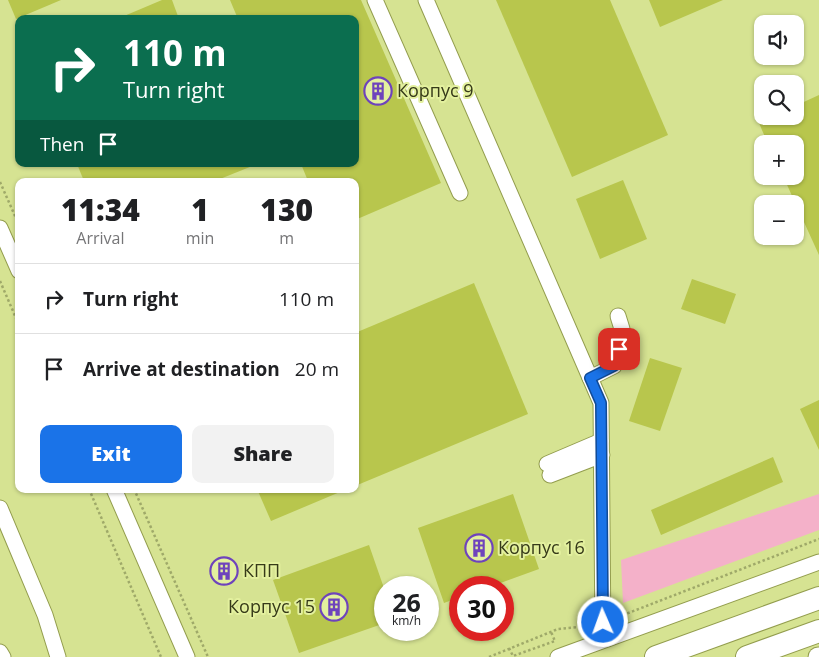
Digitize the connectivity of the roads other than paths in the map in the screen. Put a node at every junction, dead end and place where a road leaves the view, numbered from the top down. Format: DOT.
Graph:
graph roads {
  1 [pos="376,0"];
  2 [pos="426,0"];
  3 [pos="460,193"];
  4 [pos="0,228"];
  5 [pos="15,262"];
  6 [pos="618,316"];
  7 [pos="590,378"];
  8 [pos="602,448"];
  9 [pos="549,469"];
  10 [pos="116,493"];
  11 [pos="0,508"];
  12 [pos="819,562"];
  13 [pos="819,598"];
  14 [pos="819,631"];
  15 [pos="603,640"];
  16 [pos="0,652"];
  17 [pos="3,657"];
  18 [pos="58,657"];
  19 [pos="187,657"];
  20 [pos="558,657"];
  21 [pos="656,657"];
  22 [pos="747,657"];
  1 -- 3 [label="street"];
  2 -- 7 [label="street"];
  4 -- 5 [label="street"];
  6 -- 7 [label="street"];
  7 -- 8 [label="street"];
  8 -- 9 [label="street"];
  8 -- 15 [label="street"];
  10 -- 19 [label="street"];
  11 -- 18 [label="street"];
  12 -- 15 [label="street"];
  13 -- 21 [label="highway"];
  14 -- 22 [label="highway"];
  15 -- 20 [label="street"];
  16 -- 17 [label="street"];
}
